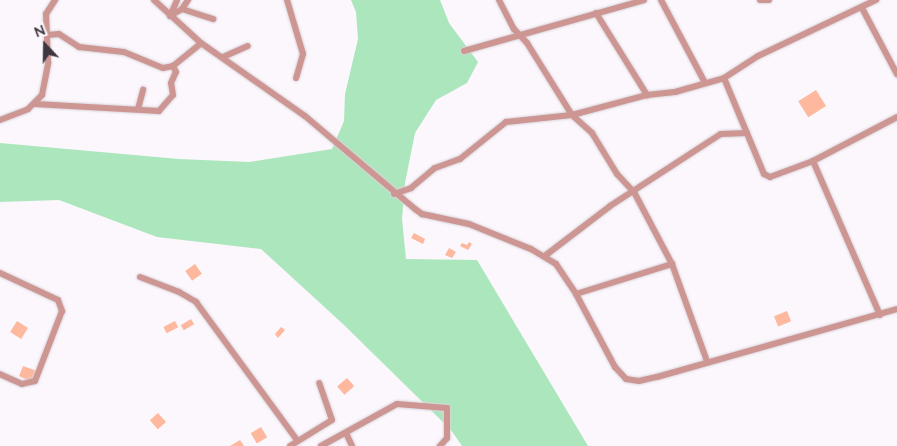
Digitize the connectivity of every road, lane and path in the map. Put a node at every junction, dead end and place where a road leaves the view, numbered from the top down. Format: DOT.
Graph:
graph roads {
  1 [pos="55,0"];
  2 [pos="154,0"];
  3 [pos="177,0"];
  4 [pos="188,0"];
  5 [pos="287,0"];
  6 [pos="499,0"];
  7 [pos="644,0"];
  8 [pos="661,0"];
  9 [pos="760,0"];
  10 [pos="769,0"];
  11 [pos="876,0"];
  12 [pos="862,8"];
  13 [pos="182,9"];
  14 [pos="596,13"];
  15 [pos="170,16"];
  16 [pos="213,19"];
  17 [pos="48,34"];
  18 [pos="522,36"];
  19 [pos="201,43"];
  20 [pos="248,46"];
  21 [pos="464,51"];
  22 [pos="223,57"];
  23 [pos="173,66"];
  24 [pos="897,74"];
  25 [pos="296,78"];
  26 [pos="724,78"];
  27 [pos="704,81"];
  28 [pos="143,90"];
  29 [pos="647,95"];
  30 [pos="35,104"];
  31 [pos="138,109"];
  32 [pos="572,114"];
  33 [pos="897,118"];
  34 [pos="0,120"];
  35 [pos="747,133"];
  36 [pos="813,161"];
  37 [pos="634,192"];
  38 [pos="394,194"];
  39 [pos="546,256"];
  40 [pos="672,264"];
  41 [pos="0,273"];
  42 [pos="140,277"];
  43 [pos="576,294"];
  44 [pos="897,309"];
  45 [pos="880,314"];
  46 [pos="707,361"];
  47 [pos="0,374"];
  48 [pos="319,383"];
  49 [pos="346,433"];
  50 [pos="297,440"];
  51 [pos="290,446"];
  52 [pos="321,446"];
  53 [pos="352,446"];
  54 [pos="440,446"];
  1 -- 17 [label="street"];
  2 -- 15 [label="street"];
  3 -- 15 [label="street"];
  4 -- 13 [label="street"];
  5 -- 25 [label="street"];
  6 -- 18 [label="street"];
  7 -- 14 [label="street"];
  8 -- 27 [label="street"];
  9 -- 10 [label="street"];
  11 -- 12 [label="street"];
  12 -- 24 [label="street"];
  12 -- 26 [label="street"];
  13 -- 15 [label="street"];
  13 -- 16 [label="street"];
  14 -- 18 [label="street"];
  14 -- 29 [label="street"];
  15 -- 19 [label="street"];
  17 -- 23 [label="street"];
  17 -- 30 [label="street"];
  18 -- 21 [label="street"];
  18 -- 32 [label="street"];
  19 -- 22 [label="street"];
  19 -- 23 [label="street"];
  20 -- 22 [label="street"];
  22 -- 38 [label="street"];
  23 -- 31 [label="street"];
  26 -- 27 [label="street"];
  26 -- 35 [label="street"];
  27 -- 29 [label="street"];
  28 -- 31 [label="street"];
  29 -- 32 [label="street"];
  30 -- 31 [label="street"];
  30 -- 34 [label="street"];
  32 -- 37 [label="street"];
  32 -- 38 [label="street"];
  33 -- 36 [label="street"];
  35 -- 36 [label="street"];
  35 -- 37 [label="street"];
  36 -- 45 [label="street"];
  37 -- 39 [label="street"];
  37 -- 40 [label="street"];
  38 -- 39 [label="street"];
  39 -- 43 [label="street"];
  40 -- 43 [label="street"];
  40 -- 46 [label="street"];
  41 -- 47 [label="street"];
  42 -- 50 [label="street"];
  43 -- 46 [label="street"];
  44 -- 45 [label="street"];
  45 -- 46 [label="street"];
  48 -- 50 [label="street"];
  49 -- 52 [label="street"];
  49 -- 53 [label="street"];
  49 -- 54 [label="street"];
  50 -- 51 [label="street"];
}
